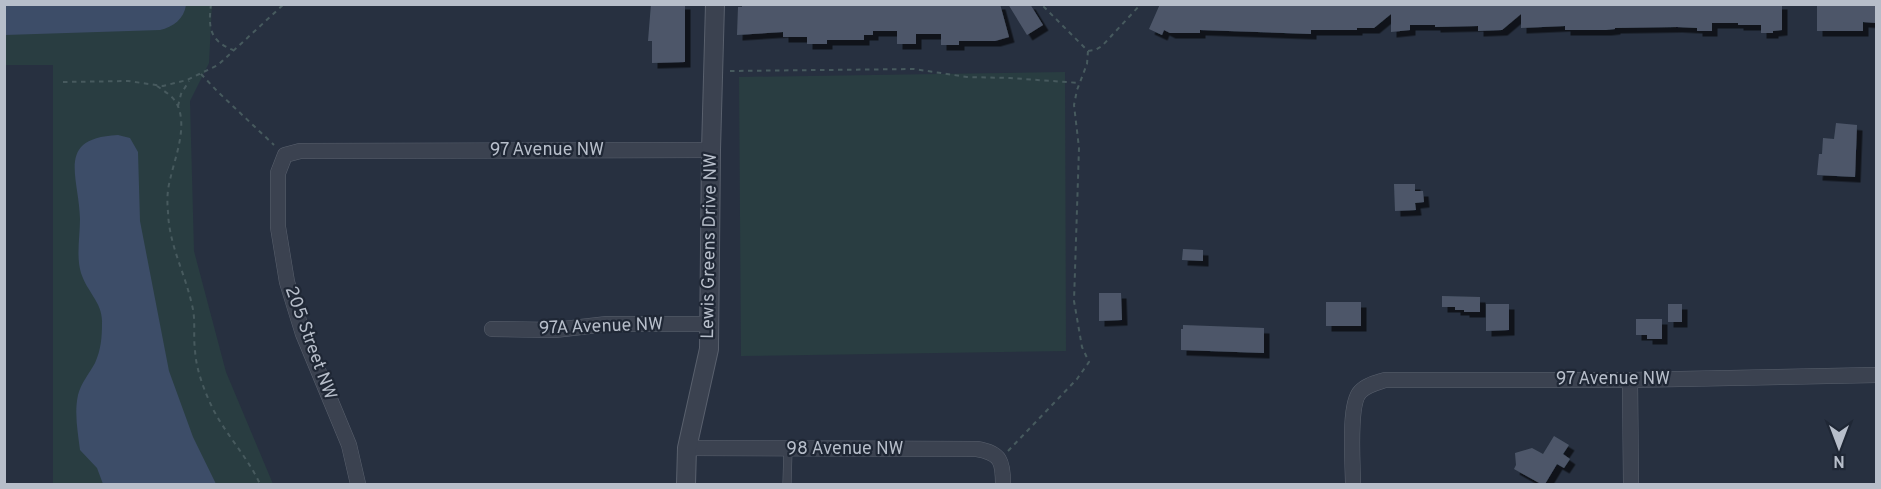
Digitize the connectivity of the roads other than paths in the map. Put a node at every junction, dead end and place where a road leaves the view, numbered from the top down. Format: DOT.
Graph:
graph roads {
  1 [pos="715,4"];
  2 [pos="711,150"];
  3 [pos="285,155"];
  4 [pos="710,324"];
  5 [pos="492,329"];
  6 [pos="1876,375"];
  7 [pos="1630,380"];
  8 [pos="687,448"];
  9 [pos="788,449"];
  10 [pos="358,484"];
  11 [pos="686,484"];
  12 [pos="787,484"];
  13 [pos="1003,484"];
  14 [pos="1353,484"];
  15 [pos="1631,484"];
  1 -- 2 [label="street, Lewis Greens Drive NW"];
  2 -- 3 [label="street, 97 Avenue NW"];
  2 -- 4 [label="street, Lewis Greens Drive NW"];
  3 -- 10 [label="street, 205 Street NW"];
  4 -- 5 [label="street, 97A Avenue NW"];
  4 -- 8 [label="street, Lewis Greens Drive NW"];
  6 -- 7 [label="street, 97 Avenue NW"];
  7 -- 14 [label="street, 97 Avenue NW"];
  7 -- 15 [label="street"];
  8 -- 9 [label="street, 98 Avenue NW"];
  8 -- 11 [label="street, Lewis Greens Drive NW"];
  9 -- 12 [label="lane"];
  9 -- 13 [label="street, 98 Avenue NW"];
}
